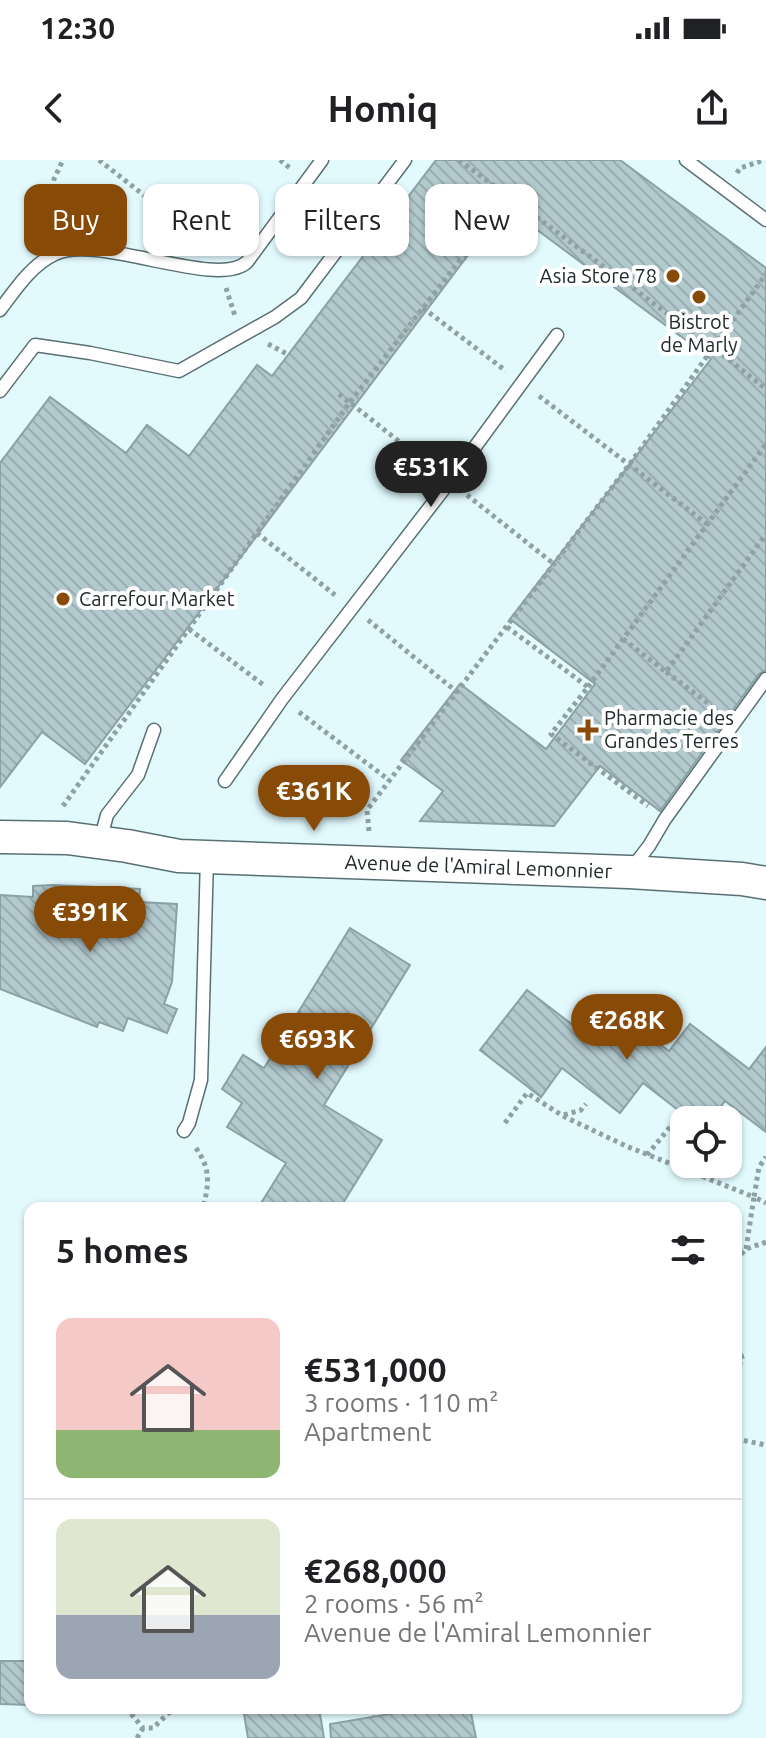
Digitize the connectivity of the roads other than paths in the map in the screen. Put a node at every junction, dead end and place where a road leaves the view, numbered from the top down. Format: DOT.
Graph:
graph roads {
  1 [pos="322,160"];
  2 [pos="405,160"];
  3 [pos="686,160"];
  4 [pos="766,220"];
  5 [pos="0,310"];
  6 [pos="557,335"];
  7 [pos="0,391"];
  8 [pos="766,679"];
  9 [pos="154,730"];
  10 [pos="225,781"];
  11 [pos="0,837"];
  12 [pos="100,842"];
  13 [pos="207,857"];
  14 [pos="629,872"];
  15 [pos="766,883"];
  16 [pos="184,1131"];
  1 -- 5 [label="lane"];
  2 -- 7 [label="lane"];
  3 -- 4 [label="lane"];
  6 -- 10 [label="lane"];
  8 -- 14 [label="lane"];
  9 -- 12 [label="lane"];
  11 -- 12 [label="street, Avenue de l'Amiral Lemonnier"];
  12 -- 13 [label="street, Avenue de l'Amiral Lemonnier"];
  13 -- 14 [label="street, Avenue de l'Amiral Lemonnier"];
  13 -- 16 [label="lane"];
  14 -- 15 [label="street, Avenue de l'Amiral Lemonnier"];
}
